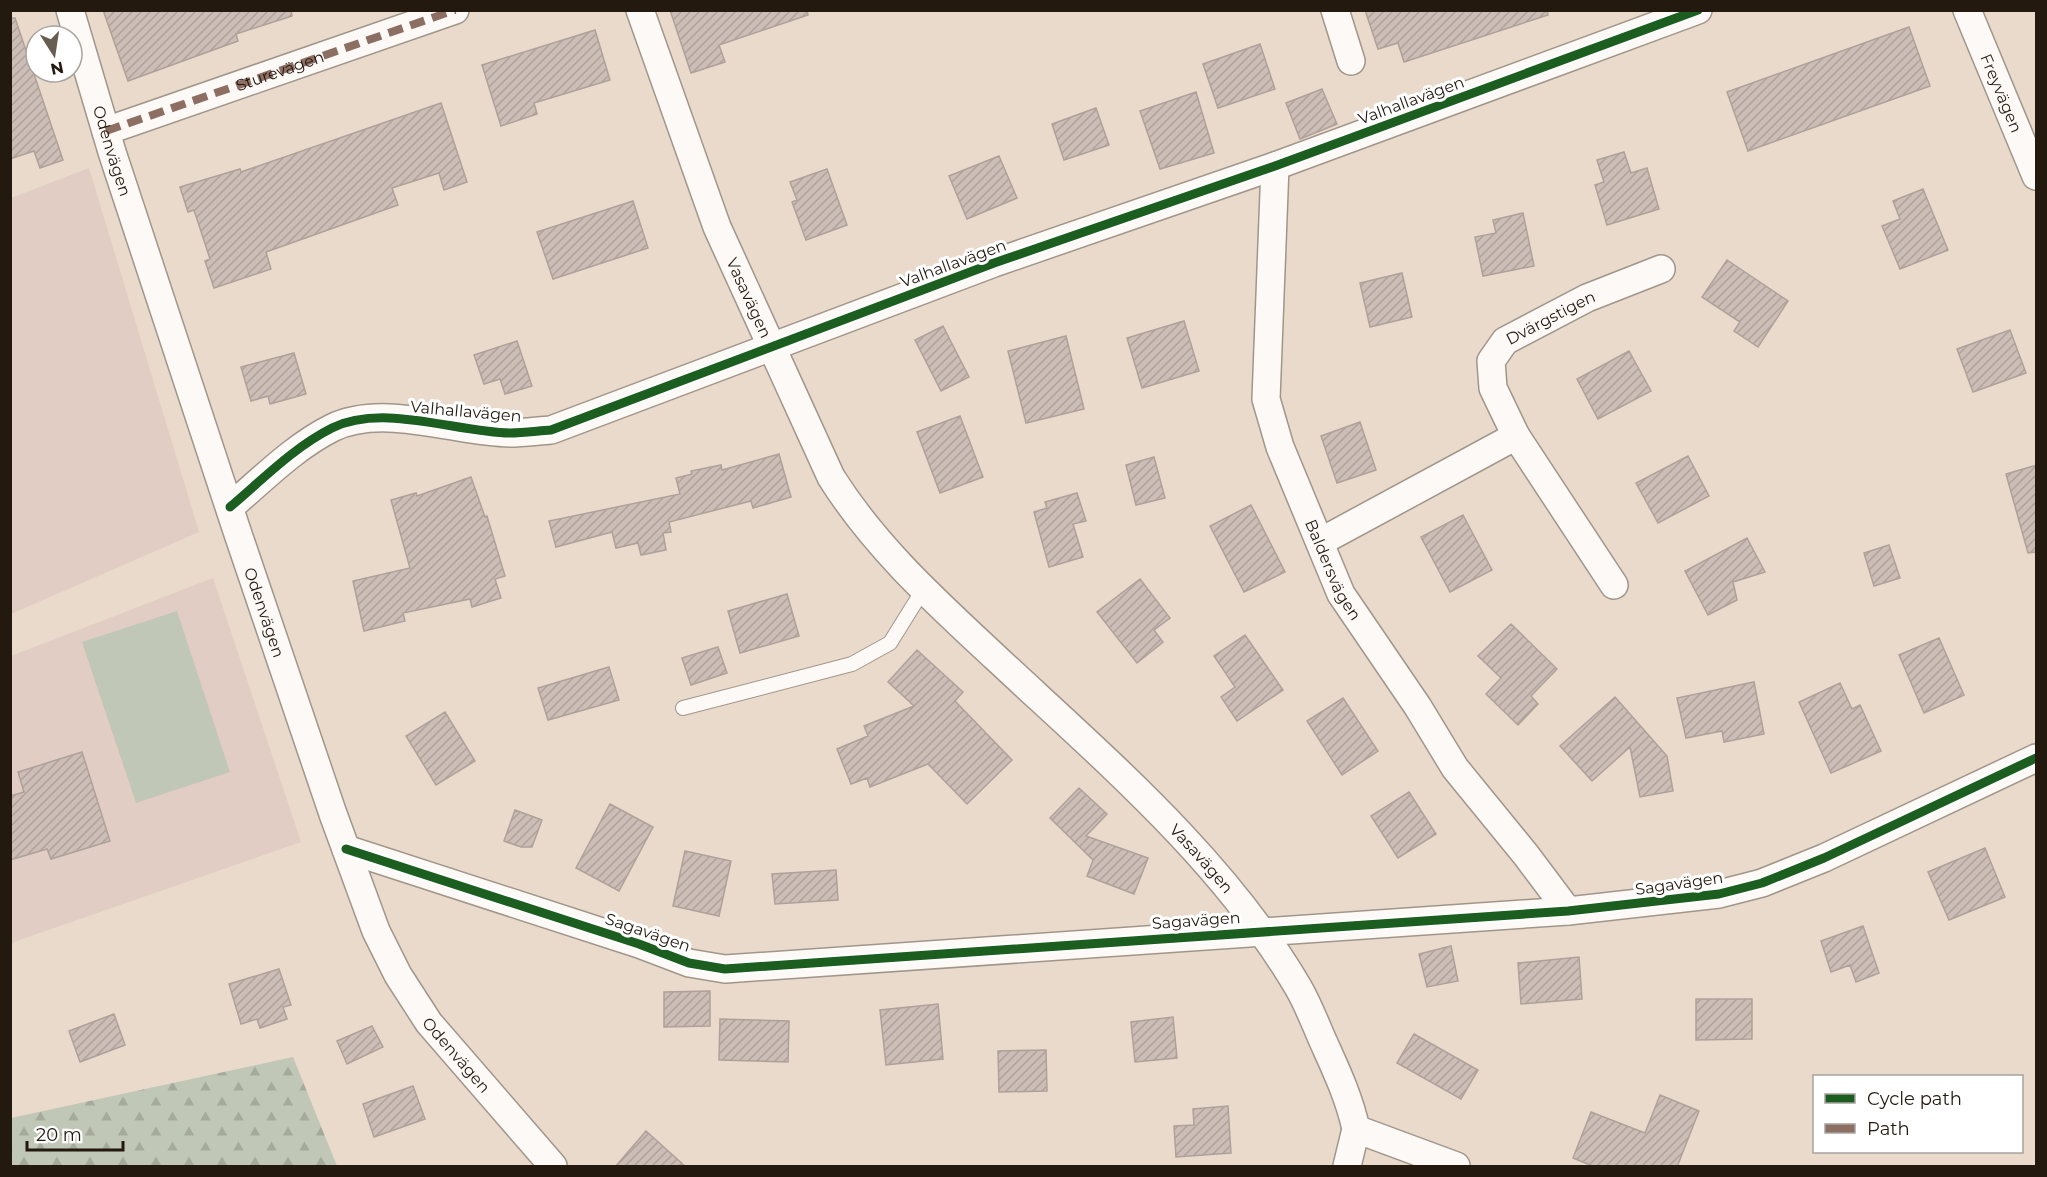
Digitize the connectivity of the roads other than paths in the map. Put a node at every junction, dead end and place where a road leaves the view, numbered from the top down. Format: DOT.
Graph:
graph roads {
  1 [pos="70,10"];
  2 [pos="455,10"];
  3 [pos="640,10"];
  4 [pos="1335,10"];
  5 [pos="1698,10"];
  6 [pos="1967,10"];
  7 [pos="1351,62"];
  8 [pos="106,131"];
  9 [pos="1275,166"];
  10 [pos="2037,176"];
  11 [pos="1661,269"];
  12 [pos="770,346"];
  13 [pos="1516,436"];
  14 [pos="230,507"];
  15 [pos="1320,542"];
  16 [pos="1614,585"];
  17 [pos="923,590"];
  18 [pos="683,708"];
  19 [pos="2037,758"];
  20 [pos="346,849"];
  21 [pos="1568,911"];
  22 [pos="1259,930"];
  23 [pos="1356,1129"];
  24 [pos="553,1167"];
  25 [pos="1347,1167"];
  26 [pos="1456,1167"];
  1 -- 8 [label="street, Odenvägen"];
  2 -- 8 [label="street, Sturevägen"];
  3 -- 12 [label="street, Vasavägen"];
  4 -- 7 [label="street"];
  5 -- 9 [label="street, Valhallavägen"];
  6 -- 10 [label="street, Freyvägen"];
  8 -- 14 [label="street, Odenvägen"];
  9 -- 12 [label="street, Valhallavägen"];
  9 -- 15 [label="street, Baldersvägen"];
  11 -- 13 [label="street, Dvärgstigen"];
  12 -- 14 [label="street, Valhallavägen"];
  12 -- 17 [label="street, Vasavägen"];
  13 -- 15 [label="street"];
  13 -- 16 [label="street, Dvärgstigen"];
  14 -- 20 [label="street, Odenvägen"];
  15 -- 21 [label="street, Baldersvägen"];
  17 -- 18 [label="lane"];
  17 -- 22 [label="street, Vasavägen"];
  19 -- 21 [label="street, Sagavägen"];
  20 -- 22 [label="street, Sagavägen"];
  20 -- 24 [label="street, Odenvägen"];
  21 -- 22 [label="street, Sagavägen"];
  22 -- 23 [label="street, Vasavägen"];
  23 -- 25 [label="street"];
  23 -- 26 [label="street"];
}
